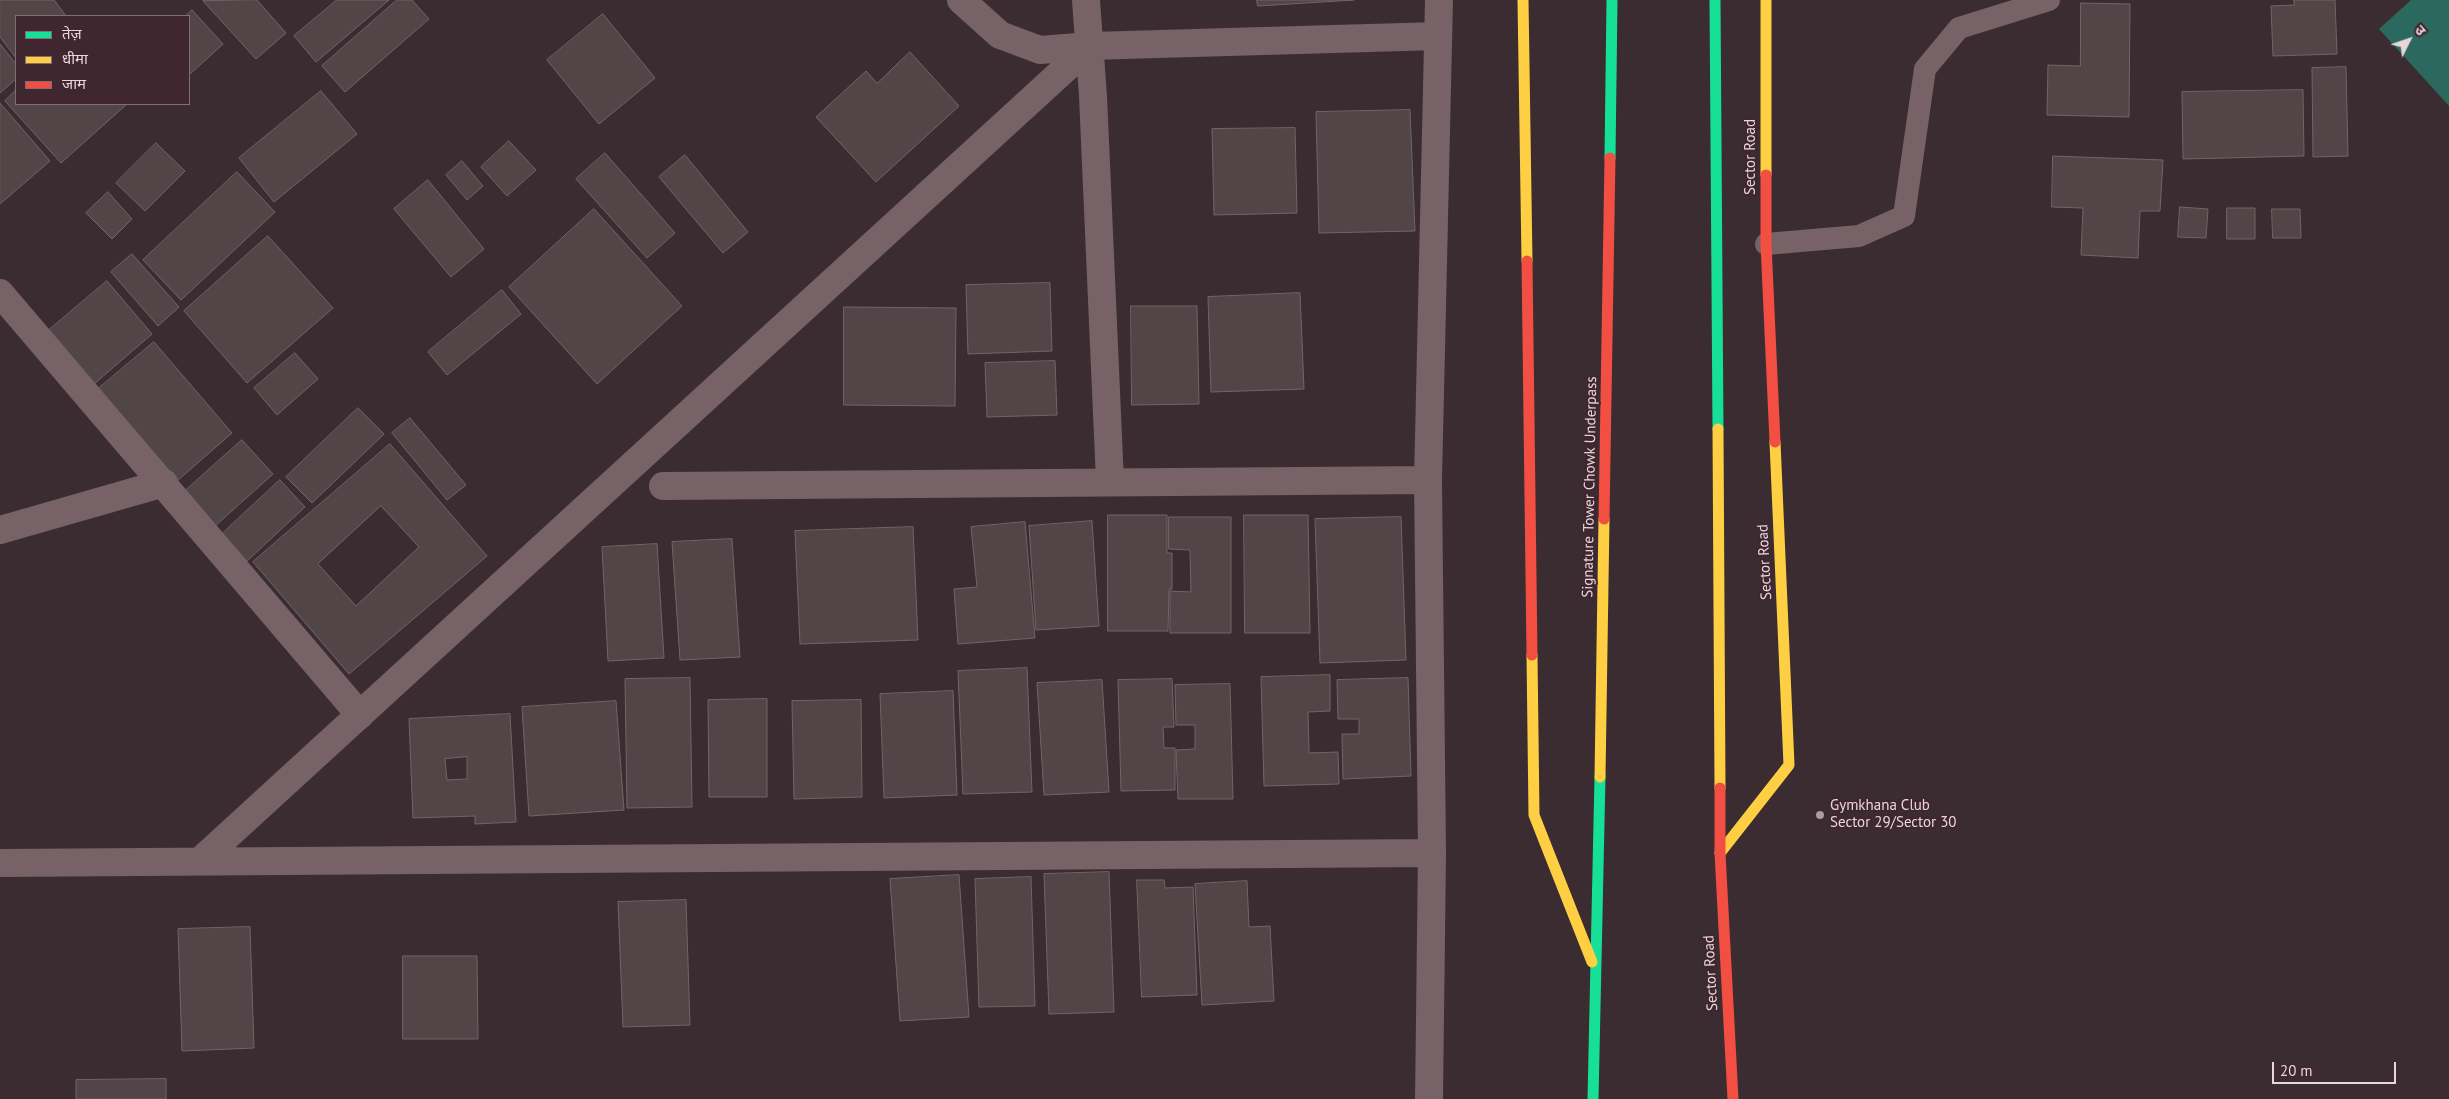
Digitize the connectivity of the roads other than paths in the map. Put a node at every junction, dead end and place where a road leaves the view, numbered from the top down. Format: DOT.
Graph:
graph roads {
  1 [pos="961,0"];
  2 [pos="1086,0"];
  3 [pos="1439,0"];
  4 [pos="1523,0"];
  5 [pos="1612,0"];
  6 [pos="1715,0"];
  7 [pos="1766,0"];
  8 [pos="2049,0"];
  9 [pos="1438,36"];
  10 [pos="1090,46"];
  11 [pos="1766,244"];
  12 [pos="0,293"];
  13 [pos="1428,480"];
  14 [pos="1110,482"];
  15 [pos="164,483"];
  16 [pos="663,486"];
  17 [pos="0,530"];
  18 [pos="360,715"];
  19 [pos="1432,852"];
  20 [pos="1720,853"];
  21 [pos="200,862"];
  22 [pos="0,863"];
  23 [pos="1597,975"];
  24 [pos="1429,1099"];
  25 [pos="1593,1099"];
  26 [pos="1733,1099"];
  1 -- 10 [label="street"];
  2 -- 10 [label="street"];
  3 -- 9 [label="street"];
  4 -- 23 [label="main road"];
  5 -- 23 [label="main road, Signature Tower Chowk Underpass"];
  6 -- 20 [label="main road"];
  7 -- 11 [label="main road, Sector Road"];
  8 -- 11 [label="lane"];
  9 -- 10 [label="street"];
  9 -- 13 [label="street"];
  10 -- 14 [label="street"];
  10 -- 18 [label="street"];
  11 -- 20 [label="main road, Sector Road"];
  12 -- 15 [label="street"];
  13 -- 14 [label="street"];
  13 -- 19 [label="street"];
  14 -- 16 [label="street"];
  15 -- 17 [label="street"];
  15 -- 18 [label="street"];
  18 -- 21 [label="street"];
  19 -- 21 [label="street"];
  19 -- 24 [label="street"];
  20 -- 26 [label="main road, Sector Road"];
  21 -- 22 [label="street"];
  23 -- 25 [label="main road"];
}
